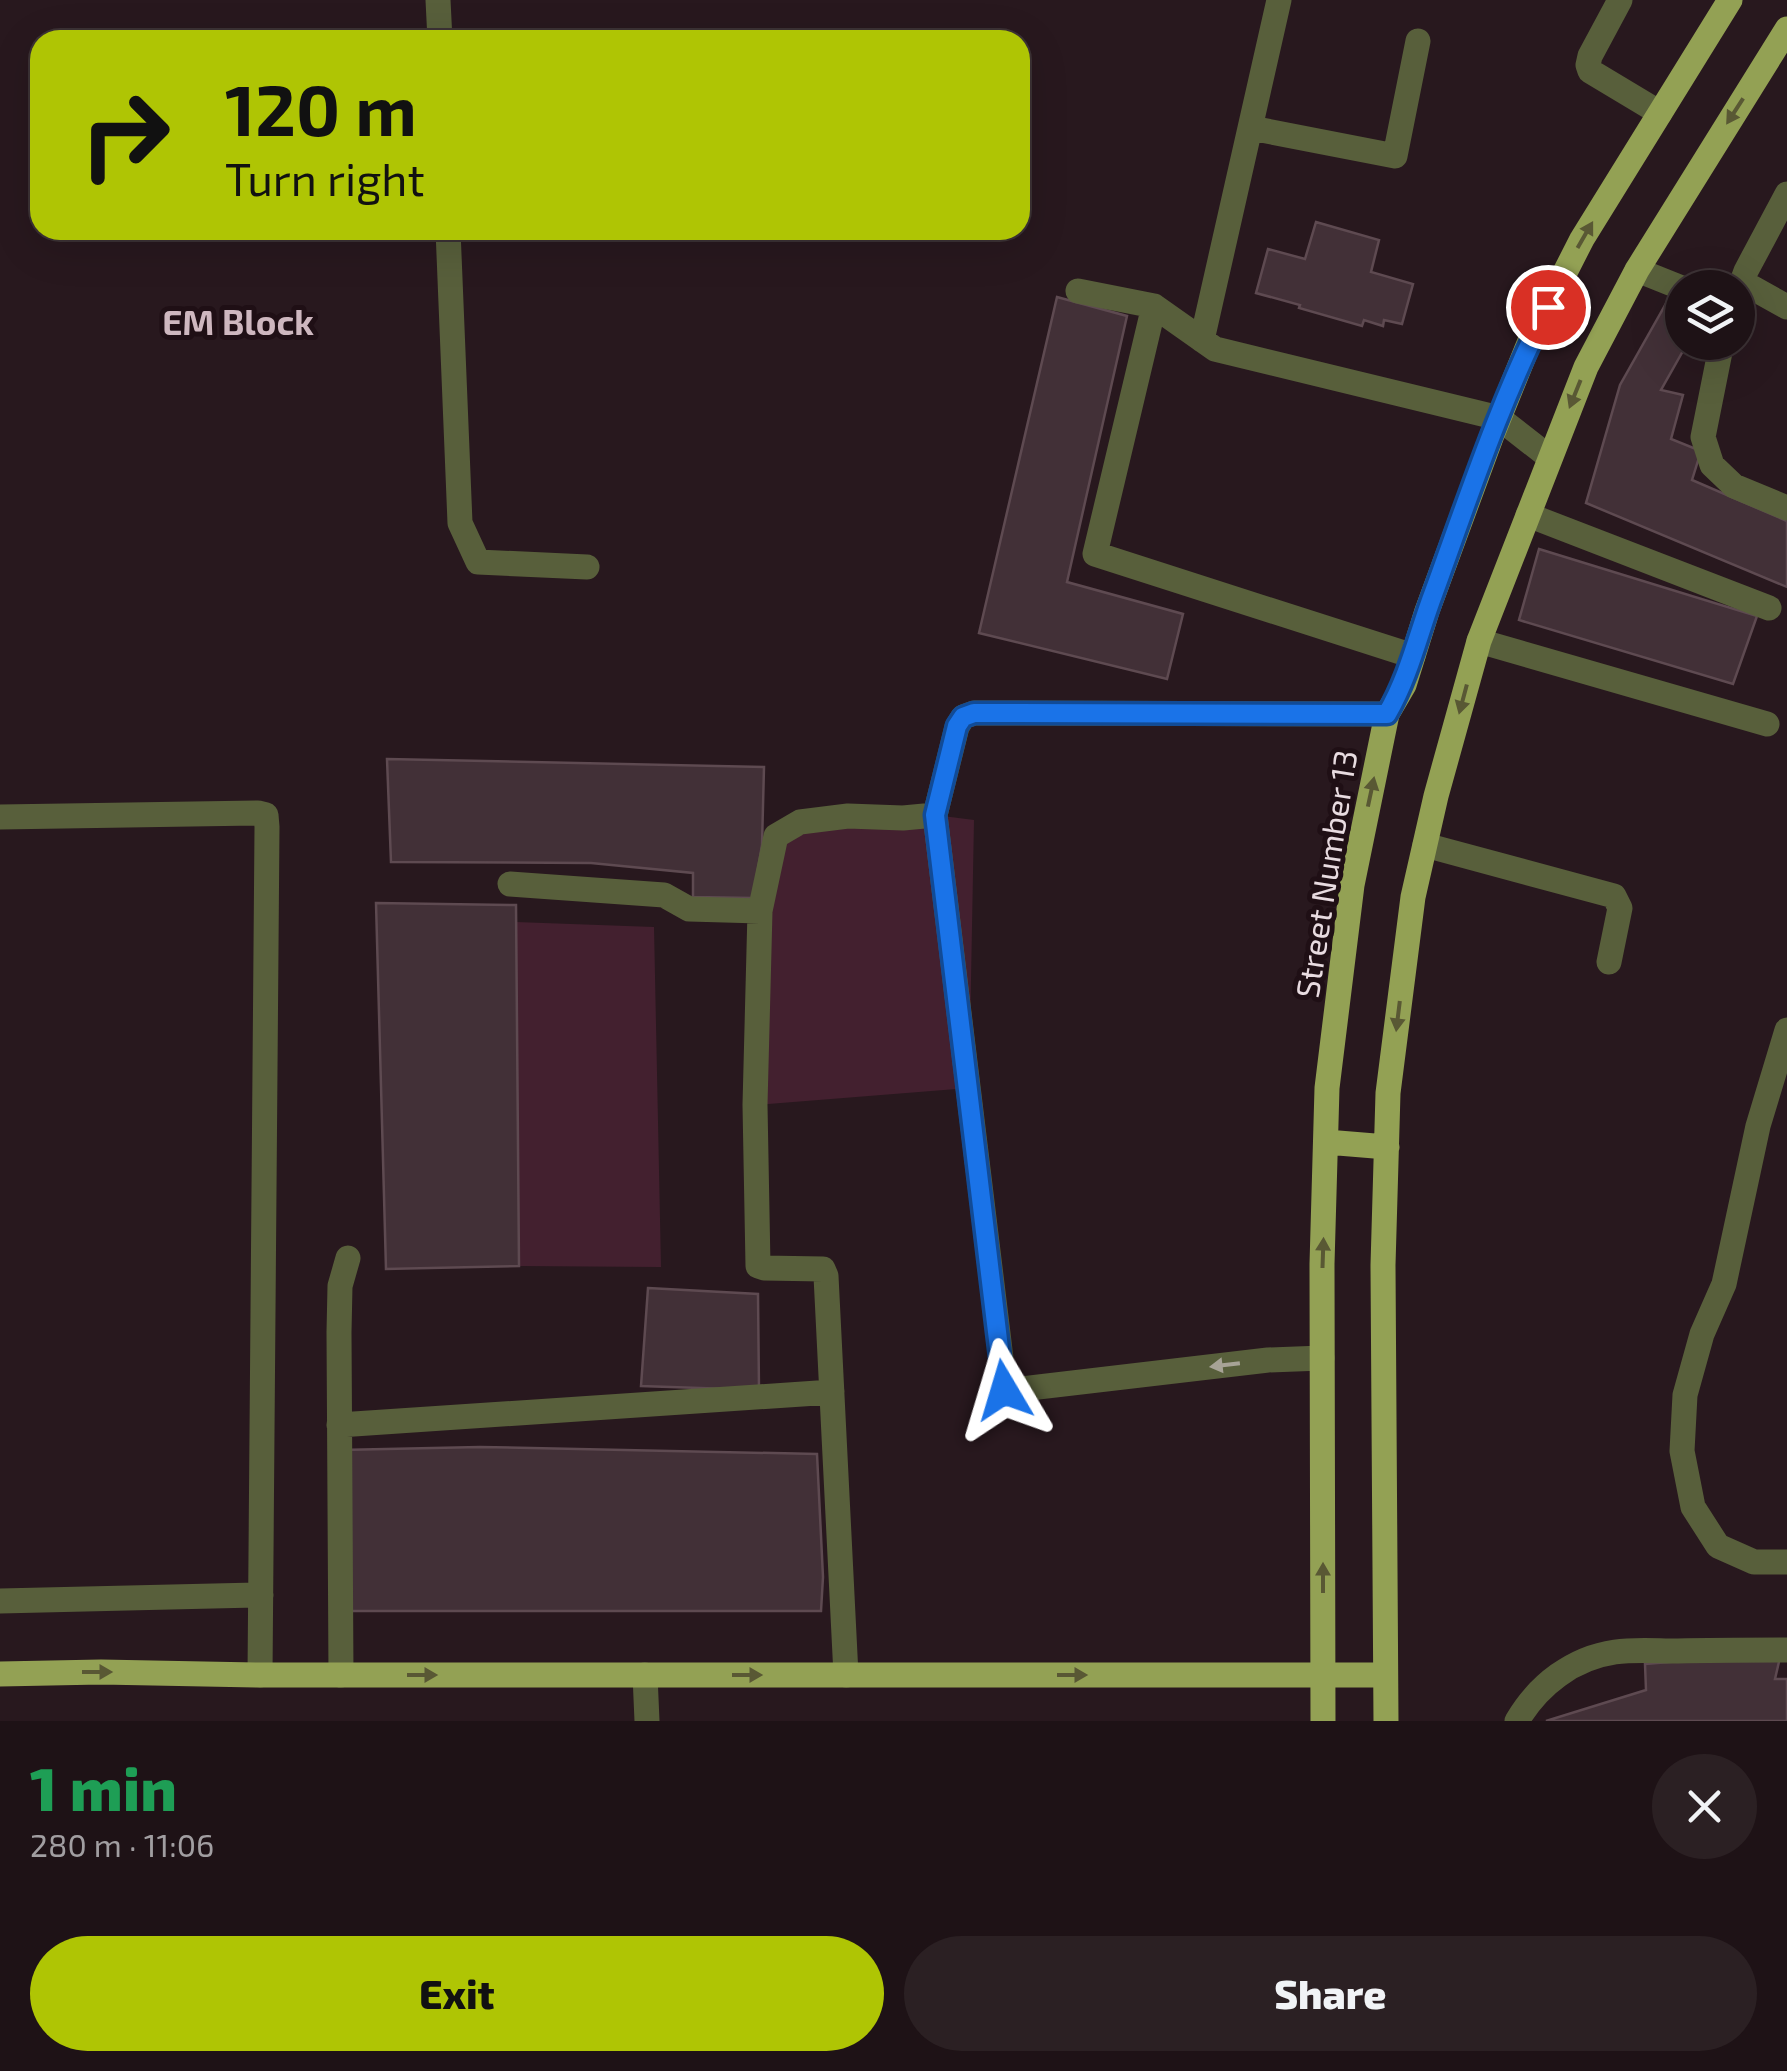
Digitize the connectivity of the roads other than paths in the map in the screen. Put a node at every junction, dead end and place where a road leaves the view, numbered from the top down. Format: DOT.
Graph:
graph roads {
  1 [pos="438,0"];
  2 [pos="1280,0"];
  3 [pos="1620,0"];
  4 [pos="1730,0"];
  5 [pos="1787,29"];
  6 [pos="440,30"];
  7 [pos="1418,41"];
  8 [pos="1660,113"];
  9 [pos="1250,128"];
  10 [pos="1787,194"];
  11 [pos="448,240"];
  12 [pos="1636,270"];
  13 [pos="1747,270"];
  14 [pos="1665,281"];
  15 [pos="1078,291"];
  16 [pos="1755,293"];
  17 [pos="1154,306"];
  18 [pos="1787,307"];
  19 [pos="1202,340"];
  20 [pos="1718,360"];
  21 [pos="1499,418"];
  22 [pos="1549,458"];
  23 [pos="1787,508"];
  24 [pos="1528,515"];
  25 [pos="587,567"];
  26 [pos="1769,608"];
  27 [pos="1480,640"];
  28 [pos="1413,656"];
  29 [pos="1387,714"];
  30 [pos="1767,724"];
  31 [pos="935,815"];
  32 [pos="0,817"];
  33 [pos="1425,845"];
  34 [pos="510,884"];
  35 [pos="760,911"];
  36 [pos="1608,962"];
  37 [pos="1787,1030"];
  38 [pos="1326,1142"];
  39 [pos="1387,1147"];
  40 [pos="348,1258"];
  41 [pos="1322,1358"];
  42 [pos="832,1392"];
  43 [pos="339,1425"];
  44 [pos="1787,1562"];
  45 [pos="260,1594"];
  46 [pos="0,1601"];
  47 [pos="1787,1650"];
  48 [pos="0,1674"];
  49 [pos="1384,1674"];
  50 [pos="260,1675"];
  51 [pos="341,1675"];
  52 [pos="645,1675"];
  53 [pos="846,1675"];
  54 [pos="1323,1676"];
  55 [pos="647,1721"];
  56 [pos="1324,1721"];
  57 [pos="1386,1721"];
  58 [pos="1517,1721"];
  1 -- 6 [label="lane"];
  2 -- 9 [label="lane"];
  3 -- 8 [label="lane"];
  4 -- 8 [label="main road, Street Number 13"];
  5 -- 12 [label="main road, one-way"];
  7 -- 9 [label="lane"];
  21 -- 8 [label="main road, Street Number 13, one-way"];
  9 -- 19 [label="lane"];
  10 -- 13 [label="lane"];
  11 -- 25 [label="lane"];
  12 -- 14 [label="lane"];
  12 -- 22 [label="main road, one-way"];
  15 -- 17 [label="lane"];
  16 -- 18 [label="lane"];
  17 -- 19 [label="lane"];
  17 -- 28 [label="lane"];
  19 -- 21 [label="lane"];
  20 -- 23 [label="lane"];
  21 -- 22 [label="lane"];
  21 -- 28 [label="main road, Street Number 13"];
  22 -- 24 [label="main road"];
  24 -- 26 [label="lane"];
  24 -- 27 [label="main road"];
  27 -- 30 [label="lane"];
  27 -- 33 [label="main road, one-way"];
  28 -- 29 [label="main road, Street Number 13"];
  29 -- 31 [label="lane"];
  38 -- 29 [label="main road, Street Number 13, one-way"];
  31 -- 35 [label="lane"];
  41 -- 31 [label="lane, one-way"];
  32 -- 45 [label="lane"];
  33 -- 36 [label="lane"];
  33 -- 39 [label="main road, one-way"];
  34 -- 35 [label="lane"];
  35 -- 42 [label="lane"];
  37 -- 44 [label="lane"];
  38 -- 39 [label="main road"];
  41 -- 38 [label="main road, Street Number 13, one-way"];
  39 -- 49 [label="main road"];
  40 -- 43 [label="lane"];
  54 -- 41 [label="main road, Street Number 13, one-way"];
  42 -- 43 [label="lane"];
  42 -- 53 [label="lane"];
  43 -- 51 [label="lane"];
  45 -- 46 [label="lane"];
  45 -- 50 [label="lane"];
  47 -- 58 [label="lane"];
  48 -- 50 [label="main road, one-way"];
  49 -- 54 [label="main road"];
  49 -- 57 [label="main road"];
  50 -- 51 [label="main road"];
  51 -- 52 [label="main road, one-way"];
  52 -- 53 [label="main road, one-way"];
  52 -- 55 [label="lane"];
  53 -- 54 [label="main road, one-way"];
  54 -- 56 [label="main road, Street Number 13"];
}
